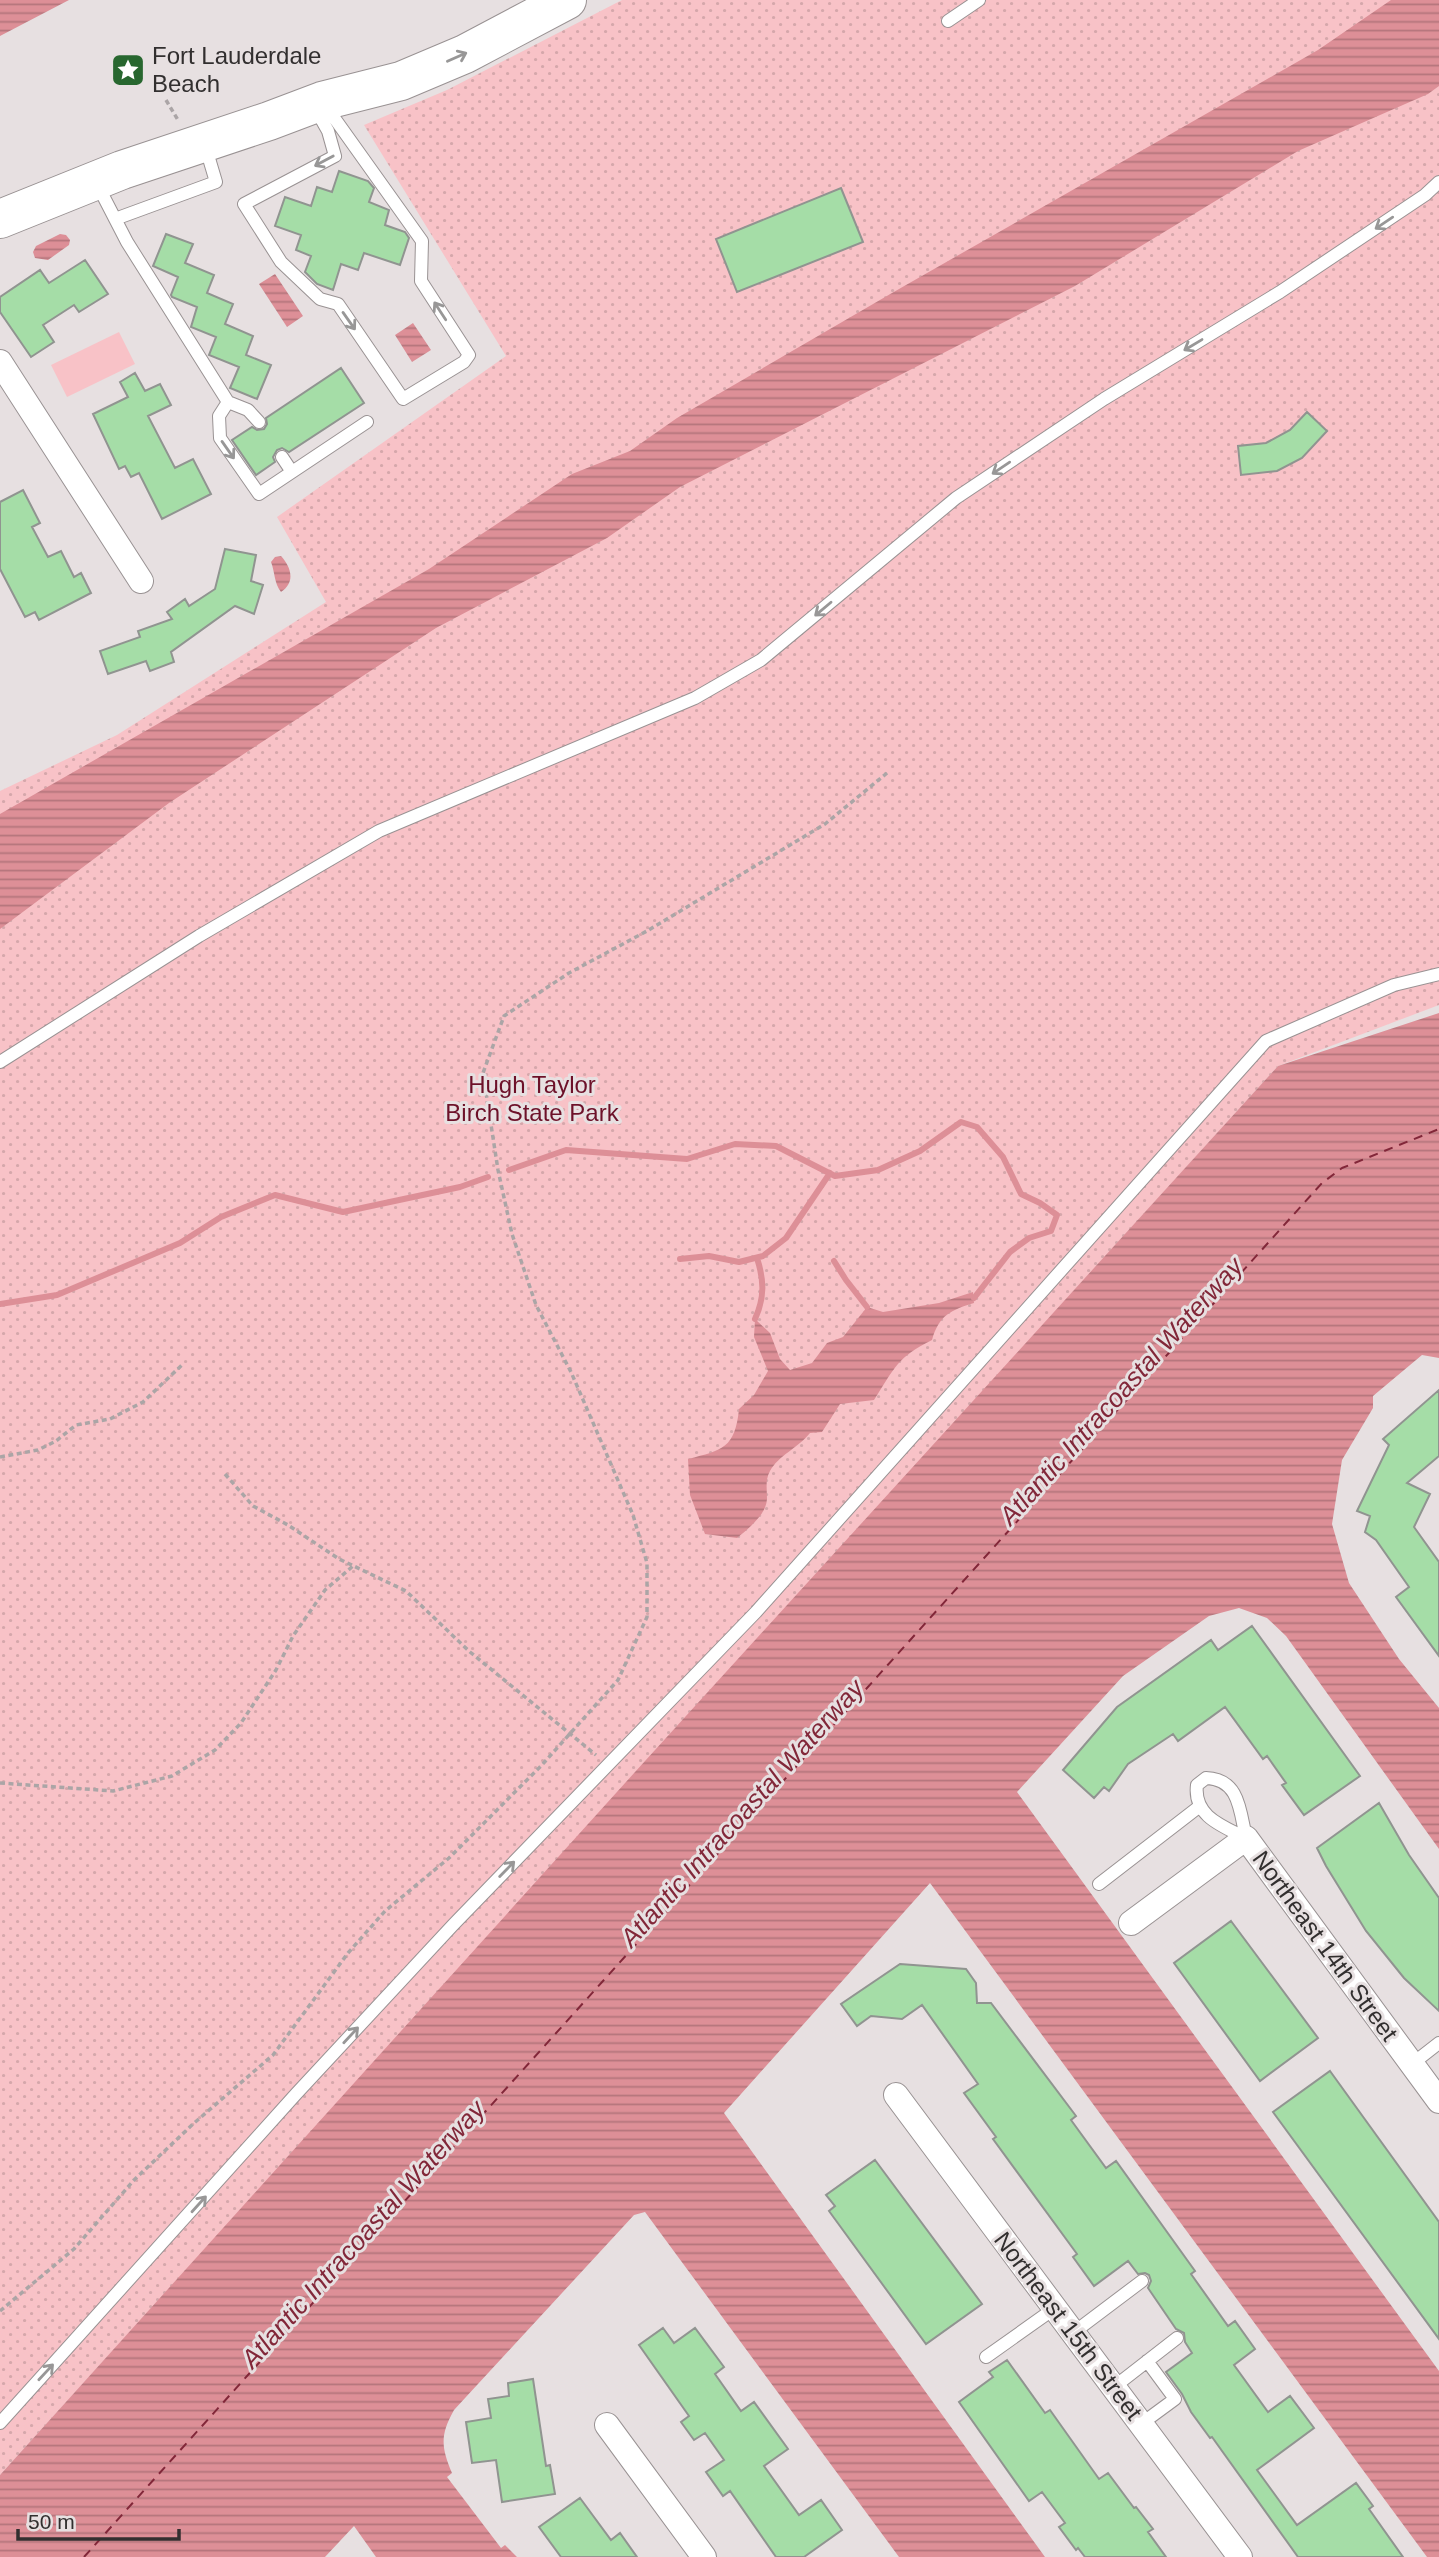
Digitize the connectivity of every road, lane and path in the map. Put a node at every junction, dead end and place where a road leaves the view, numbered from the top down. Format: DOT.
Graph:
graph roads {
  1 [pos="514,0"];
  2 [pos="567,0"];
  3 [pos="979,0"];
  4 [pos="948,21"];
  5 [pos="318,103"];
  6 [pos="205,143"];
  7 [pos="96,180"];
  8 [pos="1439,182"];
  9 [pos="0,219"];
  10 [pos="115,219"];
  11 [pos="0,362"];
  12 [pos="228,402"];
  13 [pos="260,422"];
  14 [pos="367,422"];
  15 [pos="282,457"];
  16 [pos="292,472"];
  17 [pos="141,580"];
  18 [pos="887,773"];
  19 [pos="1439,974"];
  20 [pos="0,1062"];
  21 [pos="183,1364"];
  22 [pos="0,1457"];
  23 [pos="225,1474"];
  24 [pos="354,1566"];
  25 [pos="570,1734"];
  26 [pos="609,1765"];
  27 [pos="0,1783"];
  28 [pos="1200,1806"];
  29 [pos="1246,1838"];
  30 [pos="1099,1884"];
  31 [pos="1131,1923"];
  32 [pos="1439,2043"];
  33 [pos="1412,2064"];
  34 [pos="896,2095"];
  35 [pos="1439,2101"];
  36 [pos="1142,2281"];
  37 [pos="1055,2308"];
  38 [pos="0,2311"];
  39 [pos="1073,2333"];
  40 [pos="1177,2338"];
  41 [pos="986,2357"];
  42 [pos="1147,2361"];
  43 [pos="1114,2387"];
  44 [pos="0,2423"];
  45 [pos="1141,2424"];
  46 [pos="607,2425"];
  47 [pos="704,2557"];
  48 [pos="1240,2557"];
  1 -- 5 [label="main road"];
  5 -- 2 [label="main road, one-way"];
  3 -- 4 [label="lane"];
  5 -- 5 [label="lane, one-way"];
  5 -- 6 [label="main road"];
  6 -- 7 [label="main road"];
  6 -- 10 [label="lane"];
  7 -- 9 [label="main road"];
  7 -- 10 [label="lane"];
  8 -- 20 [label="lane, one-way"];
  10 -- 12 [label="lane"];
  11 -- 17 [label="street"];
  12 -- 13 [label="lane"];
  12 -- 16 [label="lane, one-way"];
  14 -- 16 [label="lane"];
  15 -- 16 [label="lane"];
  18 -- 25 [label="path"];
  19 -- 26 [label="lane"];
  21 -- 22 [label="path"];
  23 -- 24 [label="path"];
  24 -- 25 [label="path"];
  24 -- 27 [label="path"];
  25 -- 26 [label="path"];
  25 -- 38 [label="path"];
  44 -- 26 [label="lane, one-way"];
  28 -- 29 [label="lane"];
  28 -- 29 [label="lane"];
  28 -- 30 [label="lane"];
  29 -- 31 [label="street, Northeast 14th Street"];
  29 -- 33 [label="street, Northeast 14th Street"];
  32 -- 33 [label="lane"];
  33 -- 35 [label="street, Northeast 14th Street"];
  34 -- 37 [label="street, Northeast 15th Street"];
  36 -- 39 [label="lane"];
  37 -- 39 [label="street, Northeast 15th Street"];
  37 -- 41 [label="lane"];
  39 -- 43 [label="street, Northeast 15th Street"];
  40 -- 42 [label="lane"];
  42 -- 43 [label="lane"];
  42 -- 45 [label="lane"];
  43 -- 45 [label="street, Northeast 15th Street"];
  45 -- 48 [label="street, Northeast 15th Street"];
  46 -- 47 [label="street"];
}
